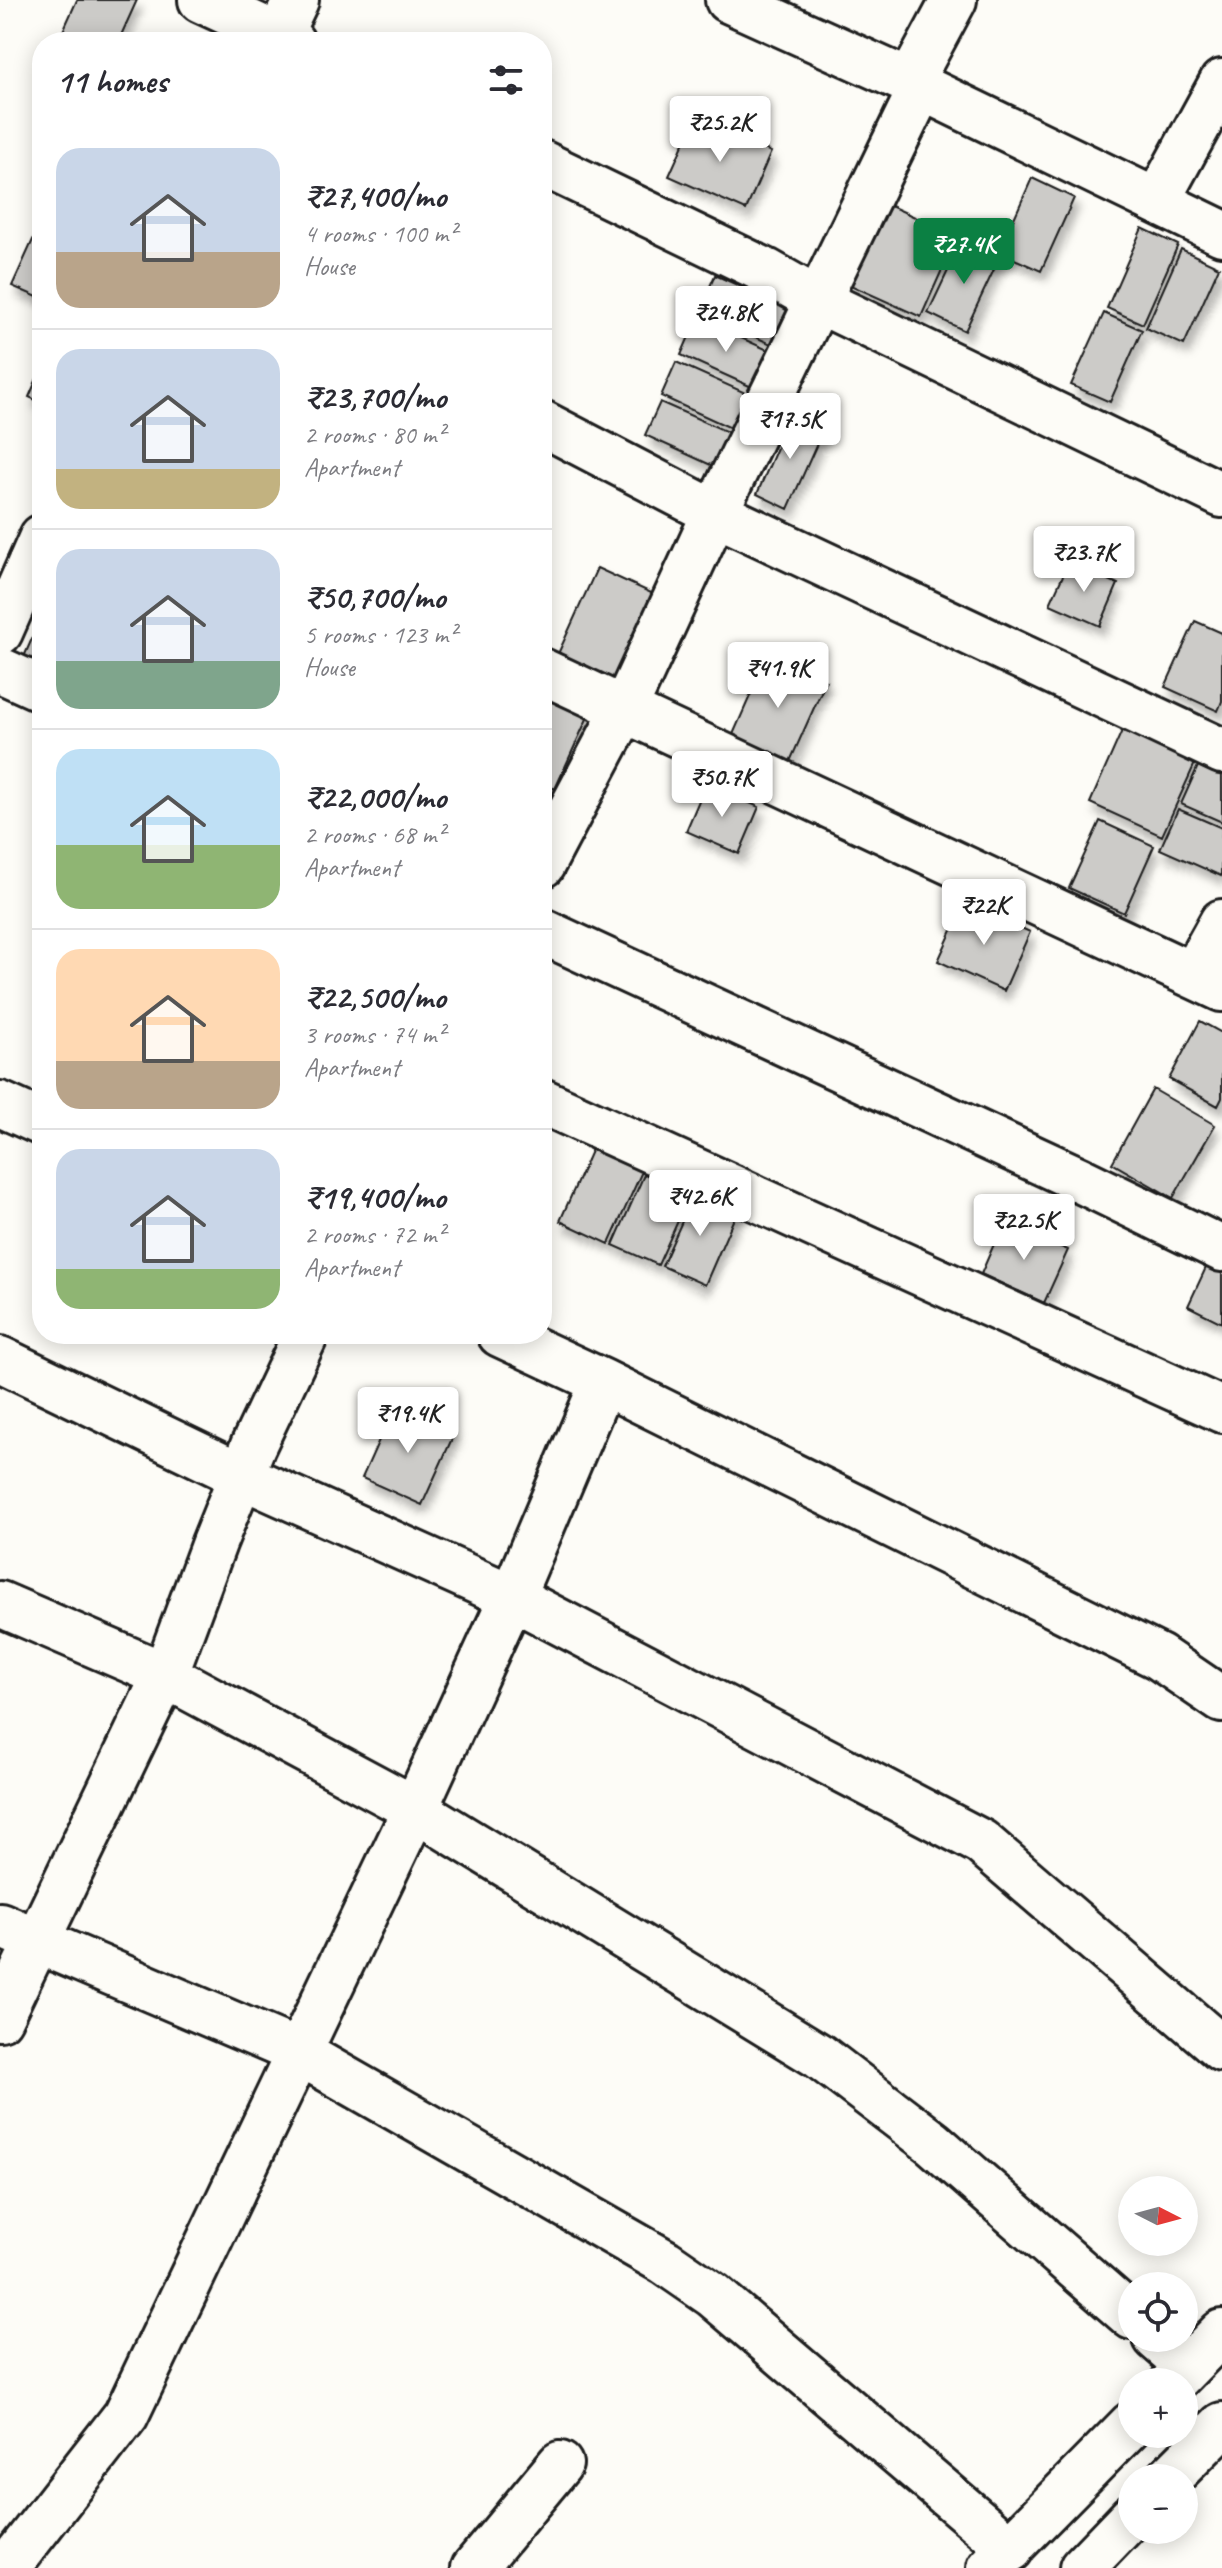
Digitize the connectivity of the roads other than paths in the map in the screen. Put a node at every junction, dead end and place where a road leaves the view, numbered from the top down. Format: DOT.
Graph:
graph roads {
  1 [pos="201,0"];
  2 [pos="728,0"];
  3 [pos="954,0"];
  4 [pos="286,30"];
  5 [pos="1222,82"];
  6 [pos="915,85"];
  7 [pos="552,168"];
  8 [pos="1157,201"];
  9 [pos="1222,233"];
  10 [pos="819,301"];
  11 [pos="552,428"];
  12 [pos="1222,495"];
  13 [pos="715,513"];
  14 [pos="32,560"];
  15 [pos="0,632"];
  16 [pos="0,670"];
  17 [pos="552,676"];
  18 [pos="32,684"];
  19 [pos="624,710"];
  20 [pos="1222,751"];
  21 [pos="552,846"];
  22 [pos="1222,922"];
  23 [pos="552,936"];
  24 [pos="1207,982"];
  25 [pos="0,1104"];
  26 [pos="552,1106"];
  27 [pos="32,1118"];
  28 [pos="1222,1249"];
  29 [pos="301,1344"];
  30 [pos="521,1344"];
  31 [pos="0,1359"];
  32 [pos="603,1382"];
  33 [pos="1222,1410"];
  34 [pos="242,1476"];
  35 [pos="512,1597"];
  36 [pos="0,1604"];
  37 [pos="165,1675"];
  38 [pos="1222,1700"];
  39 [pos="415,1809"];
  40 [pos="18,1934"];
  41 [pos="0,2018"];
  42 [pos="1222,2049"];
  43 [pos="298,2052"];
  44 [pos="1118,2305"];
  45 [pos="1222,2332"];
  46 [pos="1186,2368"];
  47 [pos="1222,2425"];
  48 [pos="1118,2438"];
  49 [pos="560,2464"];
  50 [pos="1183,2464"];
  51 [pos="1118,2531"];
  52 [pos="1000,2559"];
  53 [pos="7,2568"];
  54 [pos="474,2568"];
  55 [pos="1082,2568"];
  1 -- 4 [label="street"];
  2 -- 6 [label="street"];
  3 -- 6 [label="street"];
  5 -- 8 [label="street"];
  6 -- 8 [label="street"];
  6 -- 10 [label="street"];
  7 -- 10 [label="street"];
  8 -- 9 [label="street"];
  10 -- 12 [label="street"];
  10 -- 13 [label="street"];
  11 -- 13 [label="street"];
  13 -- 19 [label="street"];
  13 -- 20 [label="street"];
  14 -- 15 [label="street"];
  16 -- 18 [label="street"];
  17 -- 19 [label="street"];
  19 -- 21 [label="street"];
  19 -- 24 [label="street"];
  22 -- 24 [label="street"];
  23 -- 28 [label="street"];
  25 -- 27 [label="street"];
  26 -- 33 [label="street"];
  29 -- 34 [label="street"];
  30 -- 32 [label="street"];
  31 -- 34 [label="street"];
  32 -- 35 [label="street"];
  32 -- 38 [label="street"];
  34 -- 35 [label="street"];
  34 -- 37 [label="street"];
  35 -- 39 [label="street"];
  35 -- 42 [label="street"];
  36 -- 37 [label="street"];
  37 -- 39 [label="street"];
  37 -- 40 [label="street"];
  39 -- 43 [label="street"];
  39 -- 44 [label="street"];
  40 -- 41 [label="street"];
  40 -- 43 [label="street"];
  43 -- 52 [label="street"];
  43 -- 53 [label="street"];
  45 -- 46 [label="street"];
  47 -- 50 [label="street"];
  48 -- 52 [label="street"];
  49 -- 54 [label="street"];
  51 -- 55 [label="street"];
}
